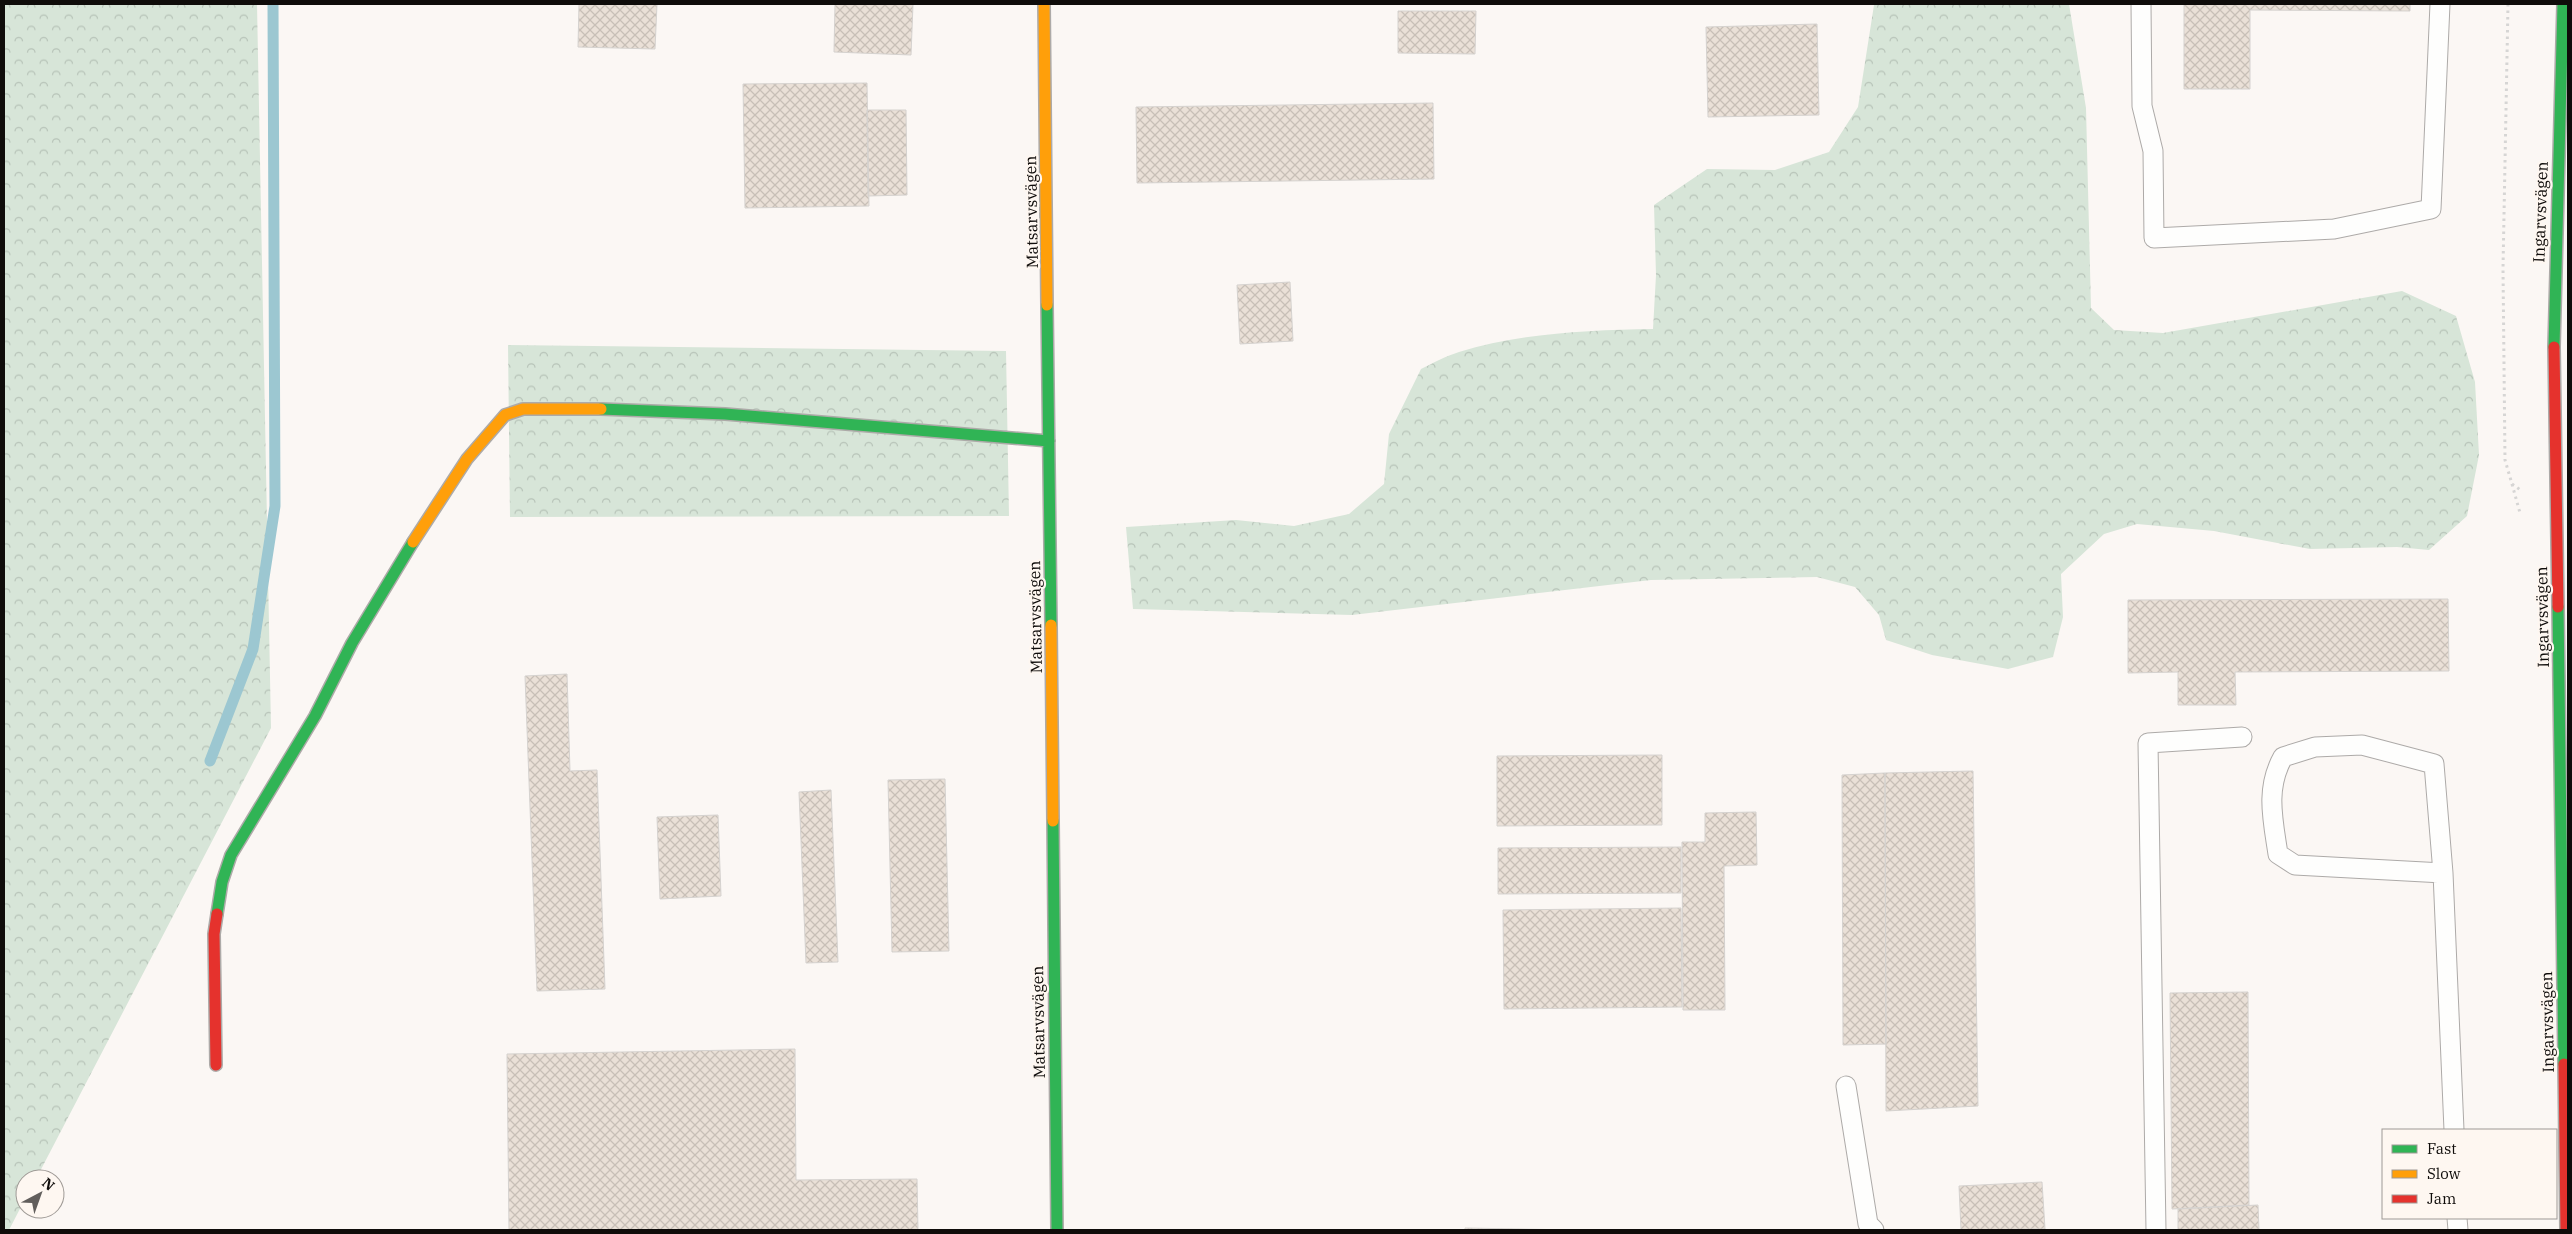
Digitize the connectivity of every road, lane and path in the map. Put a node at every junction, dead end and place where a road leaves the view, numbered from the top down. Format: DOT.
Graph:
graph roads {
  1 [pos="1044,4"];
  2 [pos="2141,4"];
  3 [pos="2440,4"];
  4 [pos="2508,4"];
  5 [pos="2563,4"];
  6 [pos="1050,441"];
  7 [pos="2557,517"];
  8 [pos="2242,737"];
  9 [pos="2443,873"];
  10 [pos="216,1065"];
  11 [pos="1846,1086"];
  12 [pos="2454,1129"];
  13 [pos="1057,1230"];
  14 [pos="1874,1230"];
  15 [pos="2156,1230"];
  16 [pos="2566,1230"];
  1 -- 6 [label="street, Matsarvsvägen"];
  2 -- 3 [label="lane"];
  4 -- 7 [label="path"];
  5 -- 7 [label="street, Ingarvsvägen"];
  6 -- 10 [label="street"];
  6 -- 13 [label="street, Matsarvsvägen"];
  7 -- 16 [label="street, Ingarvsvägen"];
  8 -- 15 [label="lane"];
  9 -- 9 [label="lane"];
  9 -- 12 [label="lane"];
  11 -- 14 [label="lane"];
}
